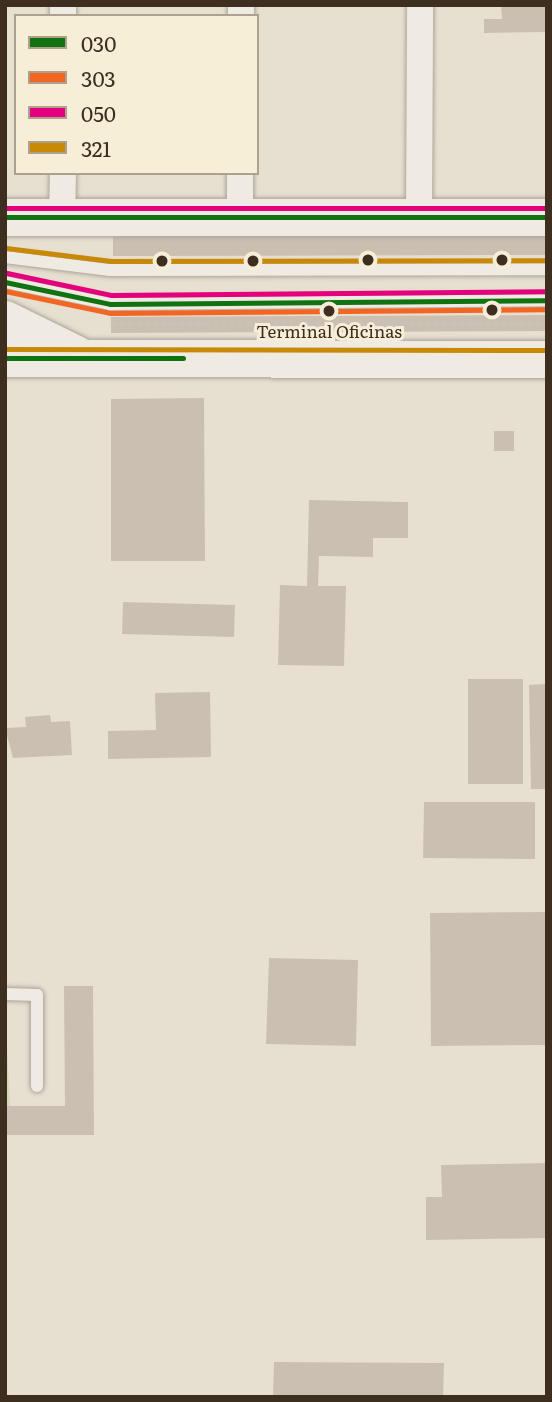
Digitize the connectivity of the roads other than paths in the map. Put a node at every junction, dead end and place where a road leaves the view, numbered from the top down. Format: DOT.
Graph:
graph roads {
  1 [pos="420,5"];
  2 [pos="62,175"];
  3 [pos="240,175"];
  4 [pos="5,217"];
  5 [pos="62,217"];
  6 [pos="240,217"];
  7 [pos="419,217"];
  8 [pos="547,217"];
  9 [pos="5,257"];
  10 [pos="547,269"];
  11 [pos="5,282"];
  12 [pos="547,300"];
  13 [pos="5,319"];
  14 [pos="82,357"];
  15 [pos="5,358"];
  16 [pos="547,359"];
  17 [pos="5,994"];
  18 [pos="37,1086"];
  1 -- 7 [label="street"];
  2 -- 5 [label="street"];
  3 -- 6 [label="street"];
  4 -- 5 [label="street"];
  5 -- 6 [label="street"];
  6 -- 7 [label="street"];
  7 -- 8 [label="street"];
  9 -- 10 [label="lane"];
  11 -- 12 [label="lane"];
  13 -- 14 [label="street"];
  14 -- 15 [label="street"];
  14 -- 16 [label="street"];
  17 -- 18 [label="lane"];
}
